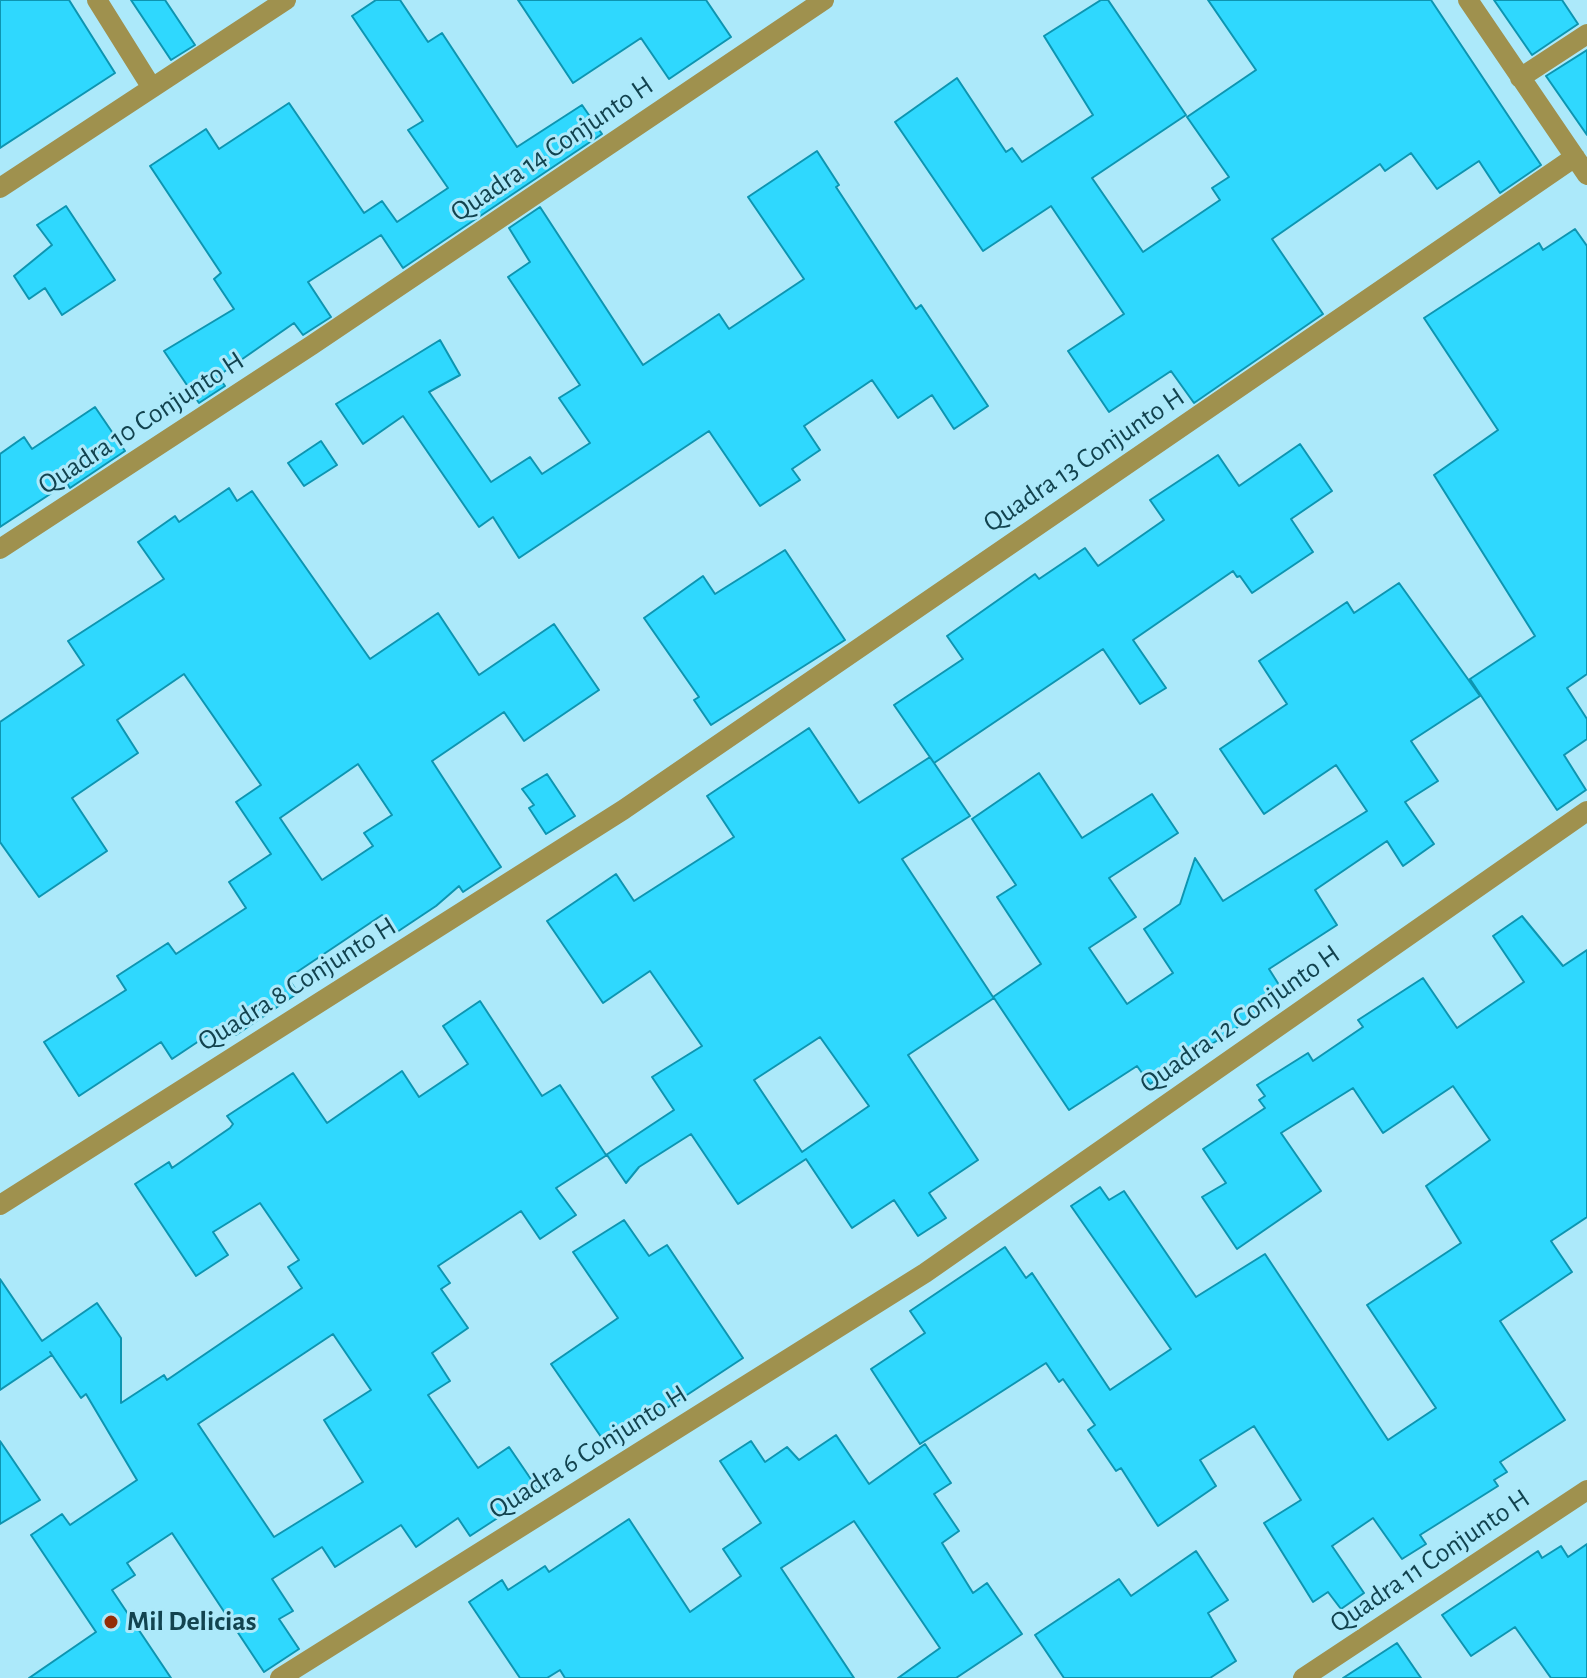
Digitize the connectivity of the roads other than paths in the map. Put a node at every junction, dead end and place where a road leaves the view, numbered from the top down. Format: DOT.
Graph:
graph roads {
  1 [pos="97,0"];
  2 [pos="286,0"];
  3 [pos="824,0"];
  4 [pos="1468,0"];
  5 [pos="1587,34"];
  6 [pos="1520,78"];
  7 [pos="152,88"];
  8 [pos="1581,166"];
  9 [pos="0,188"];
  10 [pos="312,345"];
  11 [pos="0,549"];
  12 [pos="623,810"];
  13 [pos="1587,811"];
  14 [pos="0,1205"];
  15 [pos="925,1273"];
  16 [pos="1587,1490"];
  17 [pos="280,1678"];
  18 [pos="1303,1678"];
  1 -- 7 [label="street"];
  2 -- 7 [label="street"];
  3 -- 10 [label="street, Quadra 14 Conjunto H"];
  4 -- 6 [label="street"];
  5 -- 6 [label="street"];
  6 -- 8 [label="street"];
  7 -- 9 [label="street"];
  8 -- 12 [label="street, Quadra 13 Conjunto H"];
  10 -- 11 [label="street, Quadra 10 Conjunto H"];
  12 -- 14 [label="street, Quadra 8 Conjunto H"];
  13 -- 15 [label="street, Quadra 12 Conjunto H"];
  15 -- 17 [label="street, Quadra 6 Conjunto H"];
  16 -- 18 [label="street, Quadra 11 Conjunto H"];
}
